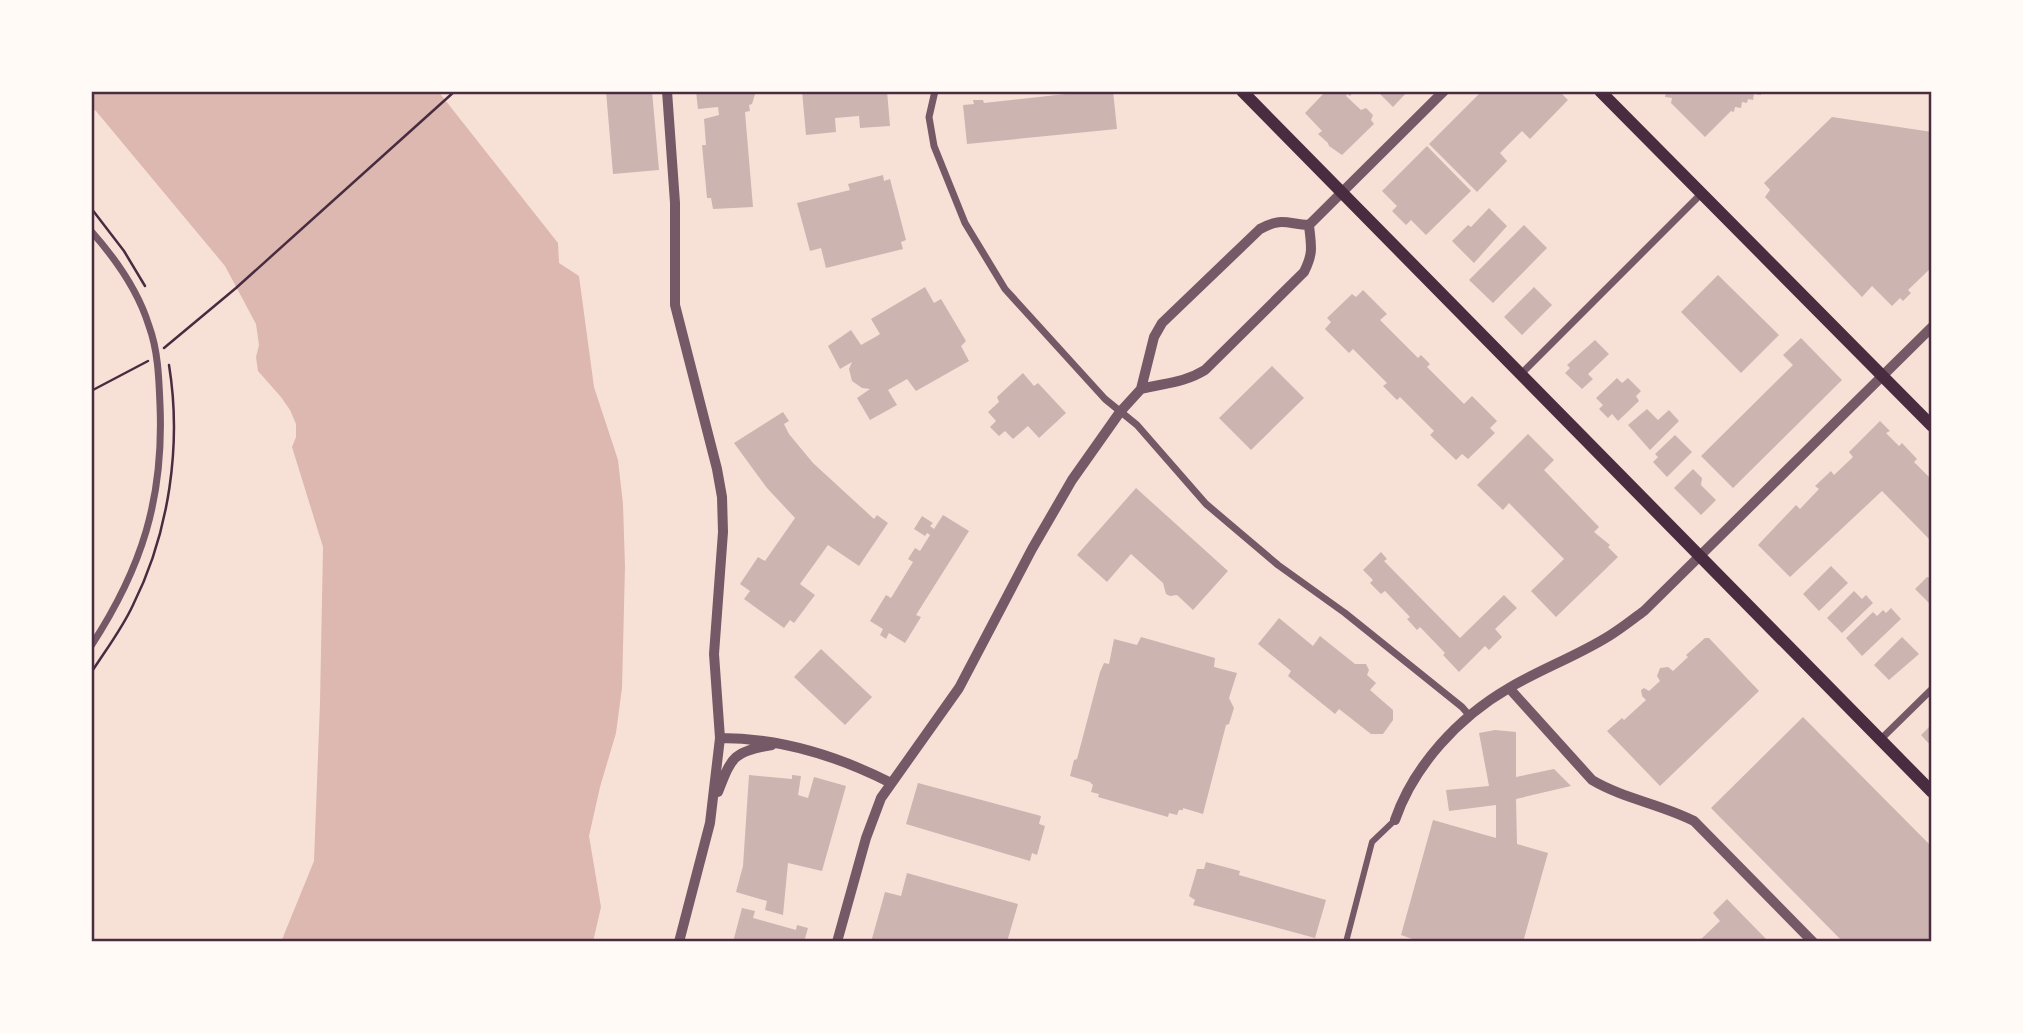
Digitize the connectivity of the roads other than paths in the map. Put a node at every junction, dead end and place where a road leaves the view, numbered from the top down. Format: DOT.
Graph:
graph roads {
  1 [pos="667,91"];
  2 [pos="935,91"];
  3 [pos="1242,91"];
  4 [pos="1444,91"];
  5 [pos="1600,91"];
  6 [pos="1341,191"];
  7 [pos="1702,193"];
  8 [pos="1309,225"];
  9 [pos="91,231"];
  10 [pos="1932,327"];
  11 [pos="1521,374"];
  12 [pos="1883,375"];
  13 [pos="1141,390"];
  14 [pos="1120,412"];
  15 [pos="1932,426"];
  16 [pos="1700,556"];
  17 [pos="91,646"];
  18 [pos="1508,688"];
  19 [pos="1932,689"];
  20 [pos="1469,715"];
  21 [pos="720,738"];
  22 [pos="1881,738"];
  23 [pos="781,744"];
  24 [pos="891,783"];
  25 [pos="1932,792"];
  26 [pos="713,804"];
  27 [pos="1395,820"];
  28 [pos="679,942"];
  29 [pos="837,942"];
  30 [pos="1346,942"];
  31 [pos="1813,942"];
  1 -- 21 [label="street"];
  2 -- 14 [label="street"];
  3 -- 6 [label="main road"];
  4 -- 6 [label="street"];
  5 -- 7 [label="main road"];
  6 -- 8 [label="street"];
  6 -- 11 [label="main road"];
  7 -- 11 [label="street"];
  7 -- 12 [label="main road"];
  8 -- 13 [label="street"];
  8 -- 13 [label="street"];
  9 -- 17 [label="street"];
  10 -- 12 [label="street"];
  11 -- 16 [label="main road"];
  12 -- 15 [label="main road"];
  12 -- 16 [label="street"];
  13 -- 14 [label="street"];
  14 -- 20 [label="street"];
  14 -- 24 [label="street"];
  16 -- 18 [label="street"];
  16 -- 22 [label="main road"];
  18 -- 20 [label="street"];
  18 -- 31 [label="street"];
  19 -- 22 [label="street"];
  20 -- 27 [label="street"];
  21 -- 23 [label="street"];
  21 -- 26 [label="street"];
  22 -- 25 [label="main road"];
  23 -- 24 [label="street"];
  23 -- 26 [label="street"];
  24 -- 29 [label="street"];
  26 -- 28 [label="street"];
  27 -- 30 [label="street"];
}
